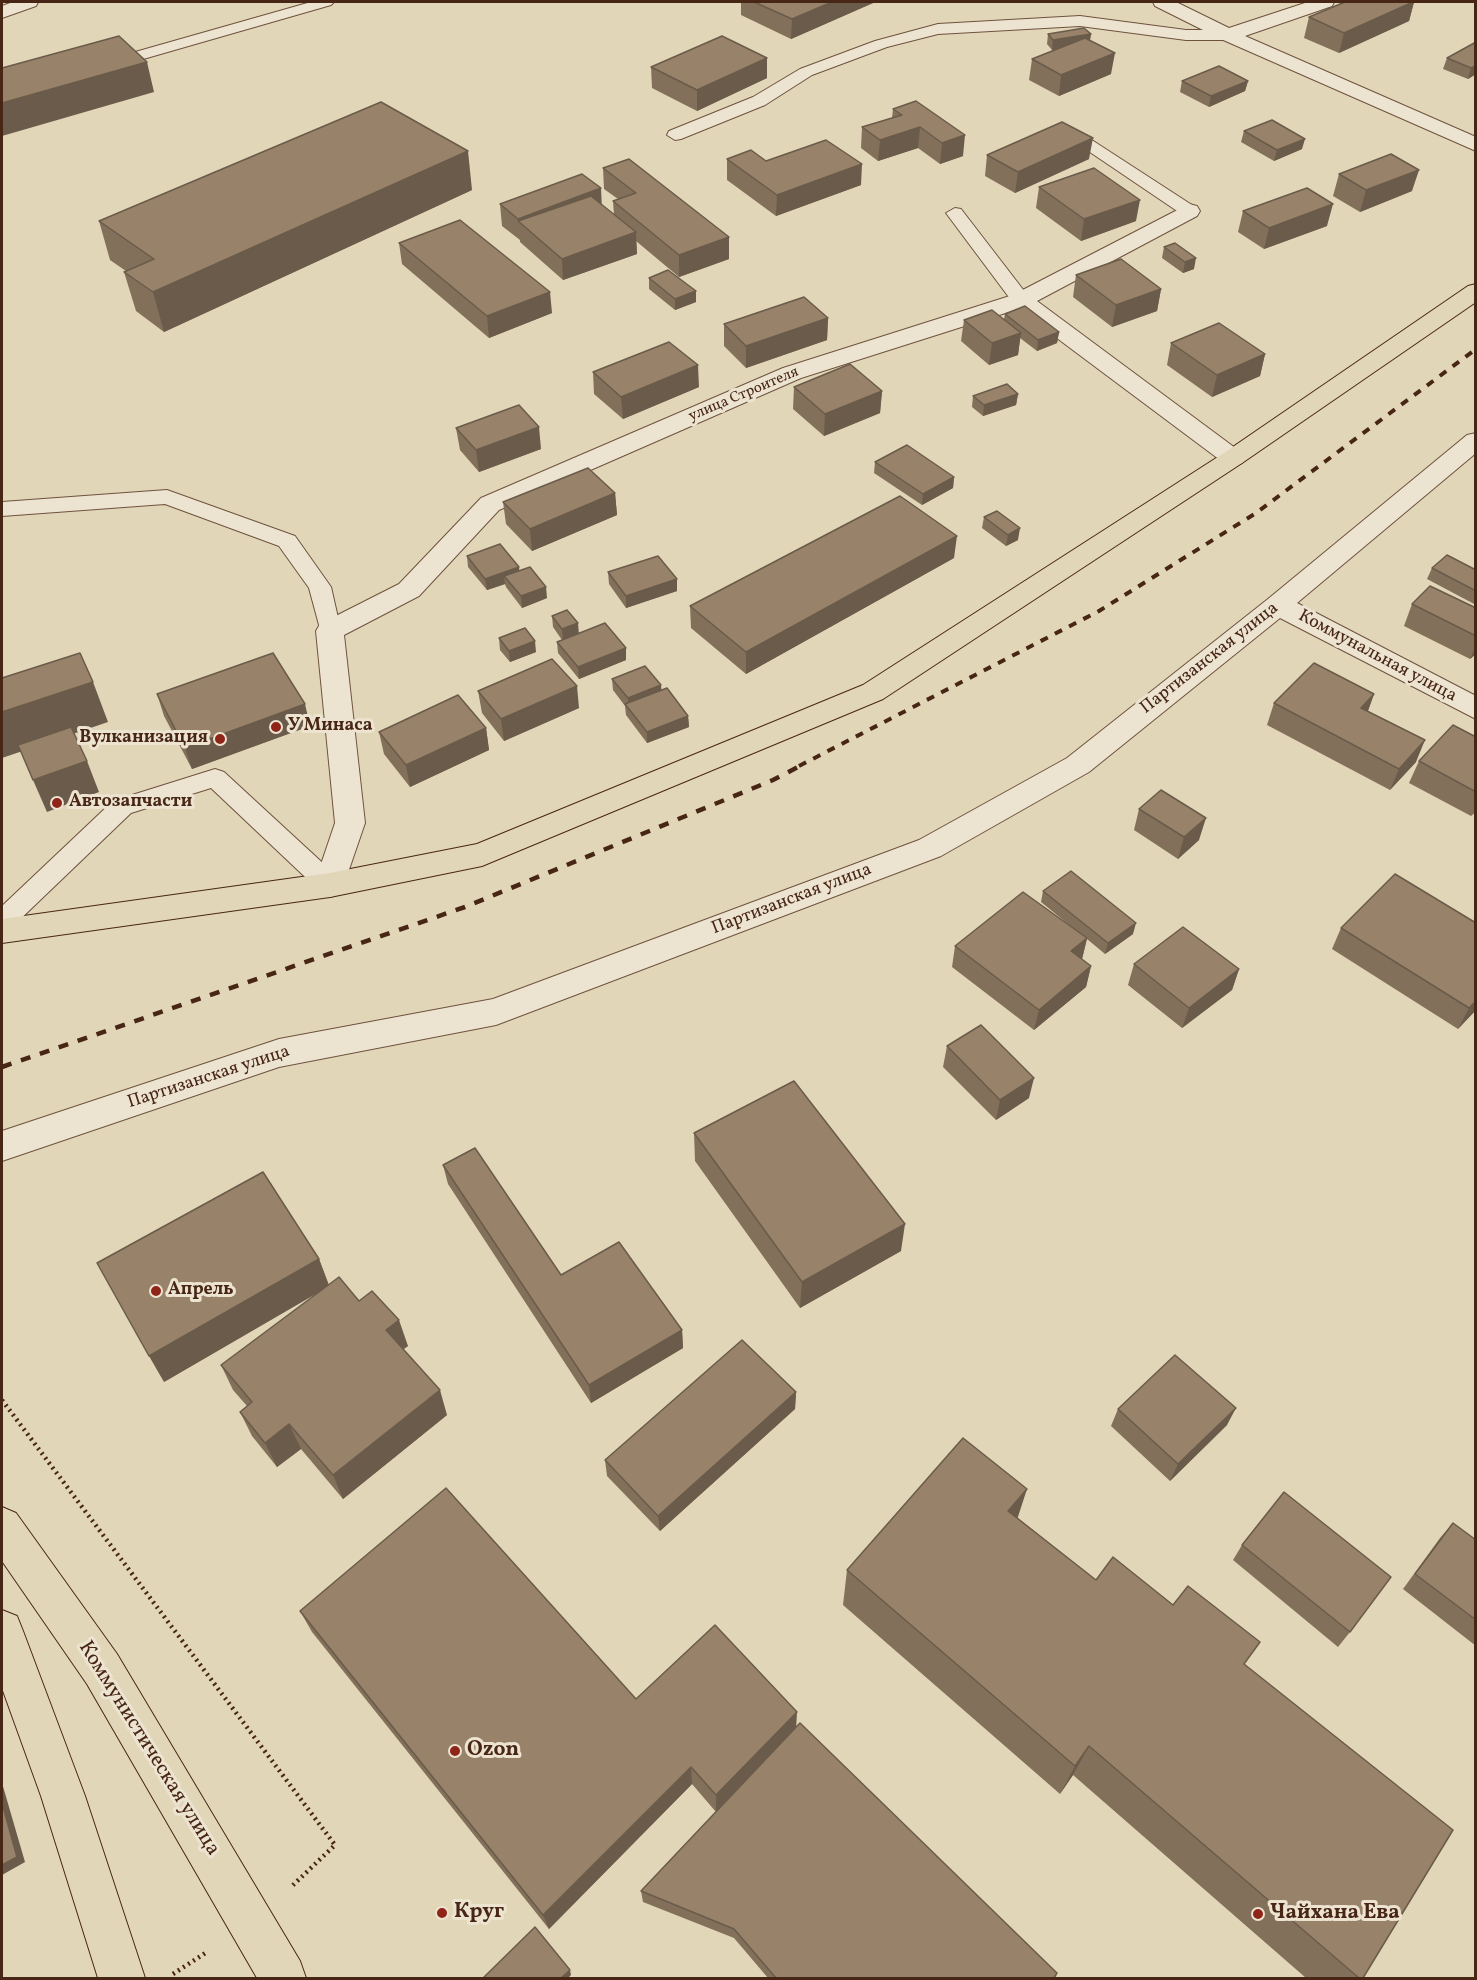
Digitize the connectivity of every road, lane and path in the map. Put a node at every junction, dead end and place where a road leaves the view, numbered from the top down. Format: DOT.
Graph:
graph roads {
  1 [pos="29,2"];
  2 [pos="326,2"];
  3 [pos="1162,2"];
  4 [pos="1325,2"];
  5 [pos="2,12"];
  6 [pos="1228,35"];
  7 [pos="91,70"];
  8 [pos="675,135"];
  9 [pos="1082,138"];
  10 [pos="1476,145"];
  11 [pos="1189,211"];
  12 [pos="955,213"];
  13 [pos="1476,291"];
  14 [pos="1021,300"];
  15 [pos="1476,440"];
  16 [pos="1233,458"];
  17 [pos="2,509"];
  18 [pos="1278,605"];
  19 [pos="330,631"];
  20 [pos="1476,709"];
  21 [pos="330,885"];
  22 [pos="2,921"];
  23 [pos="2,931"];
  24 [pos="2,1146"];
  25 [pos="2,1400"];
  26 [pos="2,1527"];
  27 [pos="2,1631"];
  28 [pos="253,1923"];
  29 [pos="122,1978"];
  30 [pos="166,1978"];
  31 [pos="283,1978"];
  1 -- 5 [label="street"];
  2 -- 7 [label="lane"];
  3 -- 6 [label="street"];
  4 -- 6 [label="street"];
  6 -- 8 [label="lane"];
  6 -- 10 [label="street"];
  9 -- 11 [label="lane"];
  11 -- 14 [label="street, улица Строителя"];
  12 -- 14 [label="lane"];
  13 -- 16 [label="main road"];
  14 -- 16 [label="street"];
  14 -- 19 [label="street, улица Строителя"];
  15 -- 18 [label="street, Партизанская улица"];
  16 -- 21 [label="main road"];
  17 -- 19 [label="lane"];
  18 -- 20 [label="street, Коммунальная улица"];
  18 -- 24 [label="street, Партизанская улица"];
  19 -- 21 [label="street"];
  21 -- 22 [label="lane"];
  21 -- 23 [label="main road"];
  25 -- 28 [label="path"];
  26 -- 28 [label="main road, Коммунистическая улица"];
  27 -- 29 [label="main road"];
  28 -- 30 [label="path"];
  28 -- 31 [label="main road, Коммунистическая улица"];
}
